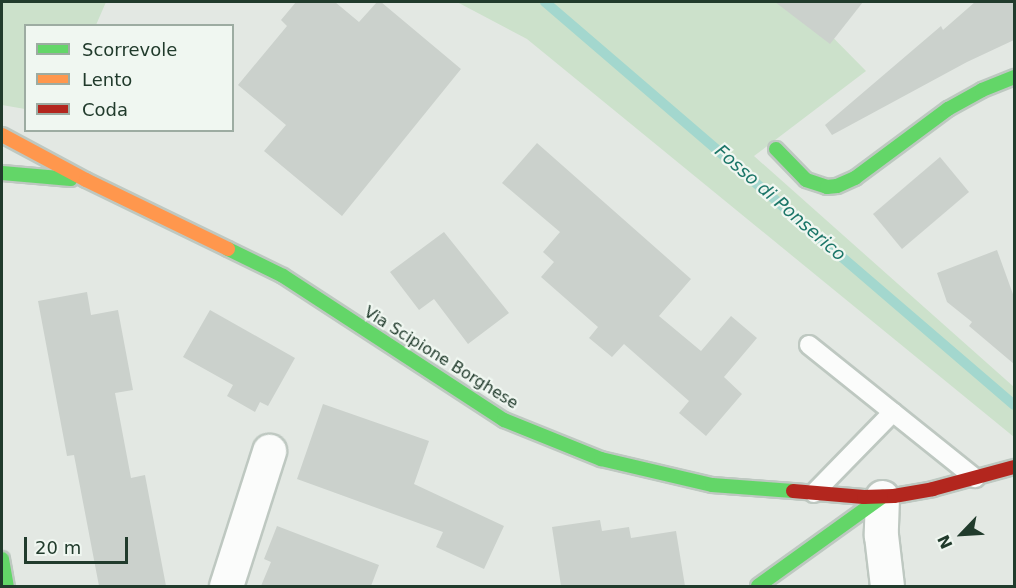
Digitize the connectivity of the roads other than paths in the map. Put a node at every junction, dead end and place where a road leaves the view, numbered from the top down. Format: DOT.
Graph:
graph roads {
  1 [pos="1014,76"];
  2 [pos="2,135"];
  3 [pos="776,149"];
  4 [pos="2,173"];
  5 [pos="86,180"];
  6 [pos="809,345"];
  7 [pos="893,412"];
  8 [pos="269,451"];
  9 [pos="1014,467"];
  10 [pos="975,478"];
  11 [pos="814,493"];
  12 [pos="882,497"];
  13 [pos="2,559"];
  14 [pos="7,586"];
  15 [pos="226,586"];
  16 [pos="758,586"];
  17 [pos="887,586"];
  1 -- 3 [label="main road"];
  2 -- 5 [label="main road, Via Scipione Borghese"];
  4 -- 5 [label="main road, Via Scipione Borghese"];
  5 -- 11 [label="main road, Via Scipione Borghese"];
  6 -- 7 [label="lane"];
  7 -- 10 [label="lane"];
  7 -- 11 [label="lane"];
  8 -- 15 [label="street"];
  9 -- 10 [label="main road, Via Scipione Borghese"];
  10 -- 12 [label="main road, Via Scipione Borghese"];
  11 -- 12 [label="main road, Via Scipione Borghese"];
  12 -- 16 [label="main road"];
  12 -- 17 [label="street"];
  13 -- 14 [label="main road"];
}
